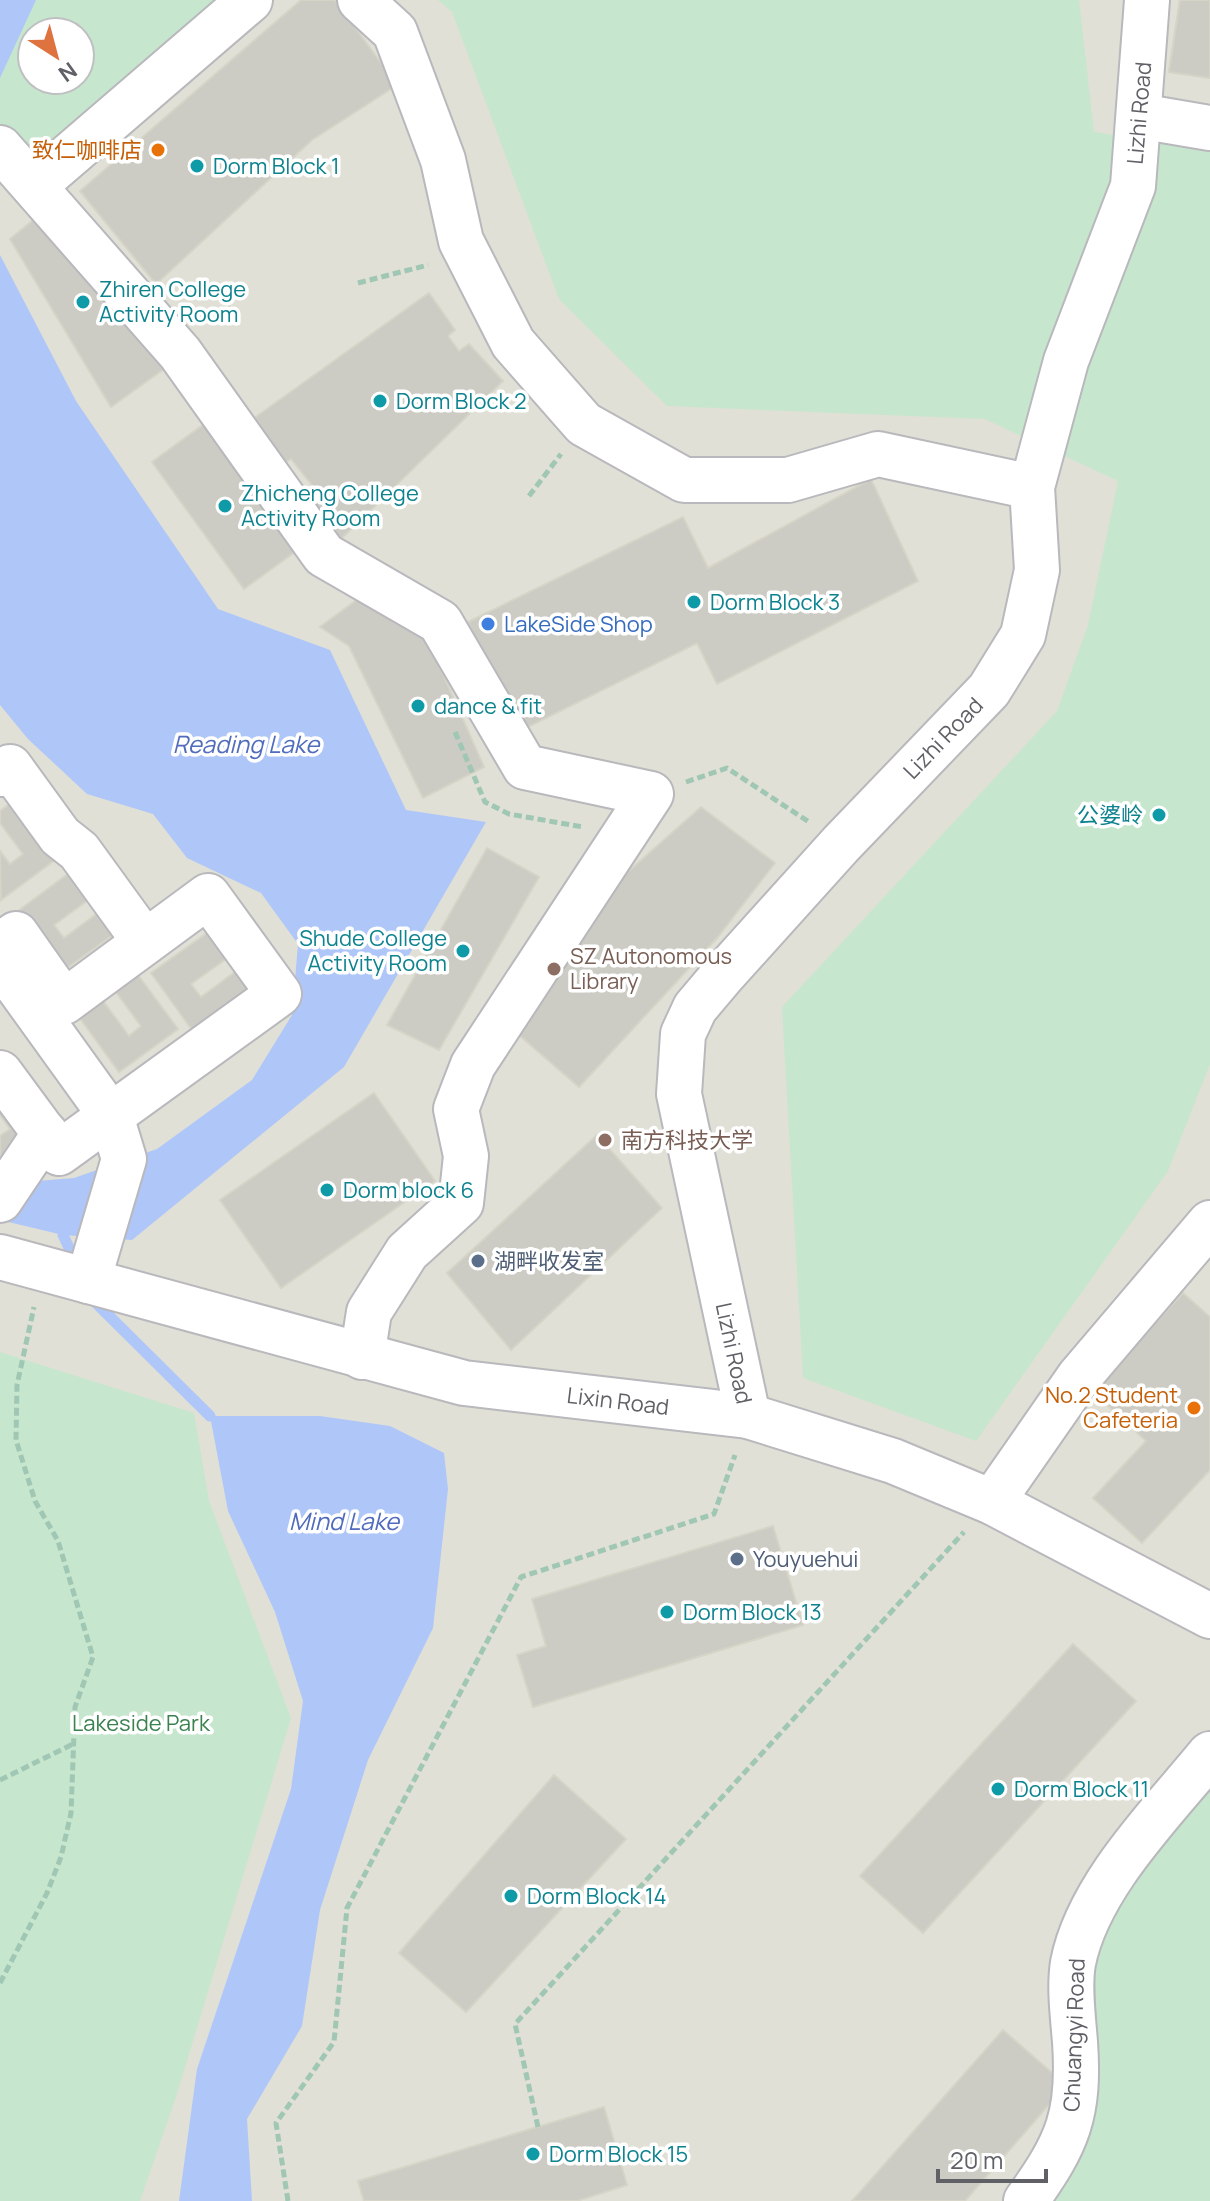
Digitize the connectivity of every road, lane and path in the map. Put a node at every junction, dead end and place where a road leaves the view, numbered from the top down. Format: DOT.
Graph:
graph roads {
  1 [pos="250,0"];
  2 [pos="360,0"];
  3 [pos="1147,0"];
  4 [pos="1139,116"];
  5 [pos="1210,128"];
  6 [pos="2,150"];
  7 [pos="34,186"];
  8 [pos="468,254"];
  9 [pos="358,283"];
  10 [pos="584,424"];
  11 [pos="1032,487"];
  12 [pos="529,496"];
  13 [pos="450,722"];
  14 [pos="0,774"];
  15 [pos="651,794"];
  16 [pos="596,829"];
  17 [pos="841,844"];
  18 [pos="5,940"];
  19 [pos="145,942"];
  20 [pos="64,1002"];
  21 [pos="0,1073"];
  22 [pos="122,1107"];
  23 [pos="45,1133"];
  24 [pos="0,1200"];
  25 [pos="1210,1223"];
  26 [pos="0,1257"];
  27 [pos="44,1269"];
  28 [pos="88,1281"];
  29 [pos="362,1357"];
  30 [pos="748,1416"];
  31 [pos="992,1502"];
  32 [pos="1210,1616"];
  33 [pos="73,1744"];
  34 [pos="1210,1754"];
  35 [pos="0,1780"];
  36 [pos="0,1983"];
  37 [pos="538,2127"];
  38 [pos="288,2201"];
  39 [pos="1026,2201"];
  1 -- 7 [label="street"];
  2 -- 8 [label="street"];
  3 -- 4 [label="street, Lizhi Road"];
  4 -- 5 [label="street"];
  4 -- 11 [label="street, Lizhi Road"];
  6 -- 7 [label="street"];
  7 -- 15 [label="street"];
  8 -- 9 [label="path"];
  8 -- 10 [label="street"];
  10 -- 11 [label="street"];
  10 -- 12 [label="path"];
  11 -- 17 [label="street, Lizhi Road"];
  13 -- 16 [label="path"];
  14 -- 19 [label="street"];
  15 -- 17 [label="path"];
  15 -- 29 [label="street"];
  17 -- 30 [label="street, Lizhi Road"];
  18 -- 20 [label="street"];
  18 -- 22 [label="street"];
  19 -- 20 [label="street"];
  19 -- 22 [label="street"];
  20 -- 22 [label="street"];
  21 -- 23 [label="street"];
  22 -- 23 [label="street"];
  22 -- 28 [label="street"];
  23 -- 24 [label="street"];
  25 -- 31 [label="street"];
  26 -- 27 [label="street, Lixin Road"];
  27 -- 28 [label="street, Lixin Road"];
  27 -- 33 [label="path"];
  28 -- 29 [label="street, Lixin Road"];
  29 -- 30 [label="street, Lixin Road"];
  30 -- 31 [label="street, Lixin Road"];
  30 -- 38 [label="path"];
  31 -- 32 [label="street, Lixin Road"];
  31 -- 37 [label="path"];
  33 -- 35 [label="path"];
  33 -- 36 [label="path"];
  34 -- 39 [label="street, Chuangyi Road"];
}
